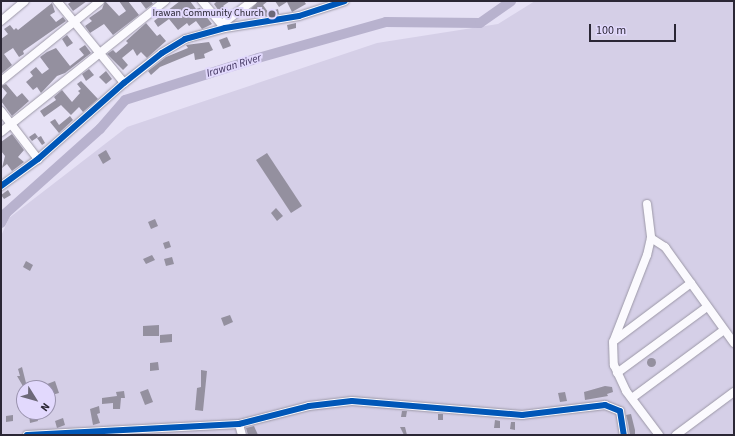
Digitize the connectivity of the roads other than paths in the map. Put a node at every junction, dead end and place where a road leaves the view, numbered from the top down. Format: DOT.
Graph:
graph roads {
  1 [pos="25,1"];
  2 [pos="57,1"];
  3 [pos="100,1"];
  4 [pos="165,1"];
  5 [pos="253,1"];
  6 [pos="345,1"];
  7 [pos="207,2"];
  8 [pos="329,4"];
  9 [pos="1,21"];
  10 [pos="74,22"];
  11 [pos="224,26"];
  12 [pos="99,54"];
  13 [pos="1,81"];
  14 [pos="124,82"];
  15 [pos="1,111"];
  16 [pos="11,123"];
  17 [pos="1,132"];
  18 [pos="38,159"];
  19 [pos="1,186"];
  20 [pos="647,204"];
  21 [pos="651,238"];
  22 [pos="691,283"];
  23 [pos="707,307"];
  24 [pos="724,330"];
  25 [pos="614,340"];
  26 [pos="734,343"];
  27 [pos="617,373"];
  28 [pos="734,392"];
  29 [pos="632,398"];
  30 [pos="239,424"];
  31 [pos="27,435"];
  32 [pos="242,435"];
  33 [pos="624,435"];
  34 [pos="659,435"];
  35 [pos="676,435"];
  1 -- 9 [label="street"];
  2 -- 10 [label="street"];
  3 -- 10 [label="street"];
  4 -- 12 [label="street"];
  5 -- 11 [label="street"];
  6 -- 8 [label="street"];
  7 -- 11 [label="street"];
  8 -- 11 [label="street"];
  10 -- 12 [label="street"];
  10 -- 13 [label="street"];
  11 -- 14 [label="street"];
  12 -- 14 [label="street"];
  12 -- 16 [label="street"];
  14 -- 18 [label="street"];
  15 -- 16 [label="street"];
  16 -- 17 [label="street"];
  16 -- 18 [label="street"];
  18 -- 19 [label="street"];
  20 -- 21 [label="street"];
  21 -- 22 [label="street"];
  21 -- 25 [label="street"];
  22 -- 23 [label="street"];
  22 -- 25 [label="street"];
  23 -- 24 [label="street"];
  23 -- 27 [label="street"];
  24 -- 26 [label="street"];
  24 -- 29 [label="street"];
  25 -- 27 [label="street"];
  27 -- 29 [label="street"];
  28 -- 35 [label="street"];
  29 -- 34 [label="street"];
  30 -- 31 [label="street"];
  30 -- 32 [label="street"];
  30 -- 33 [label="street"];
}
